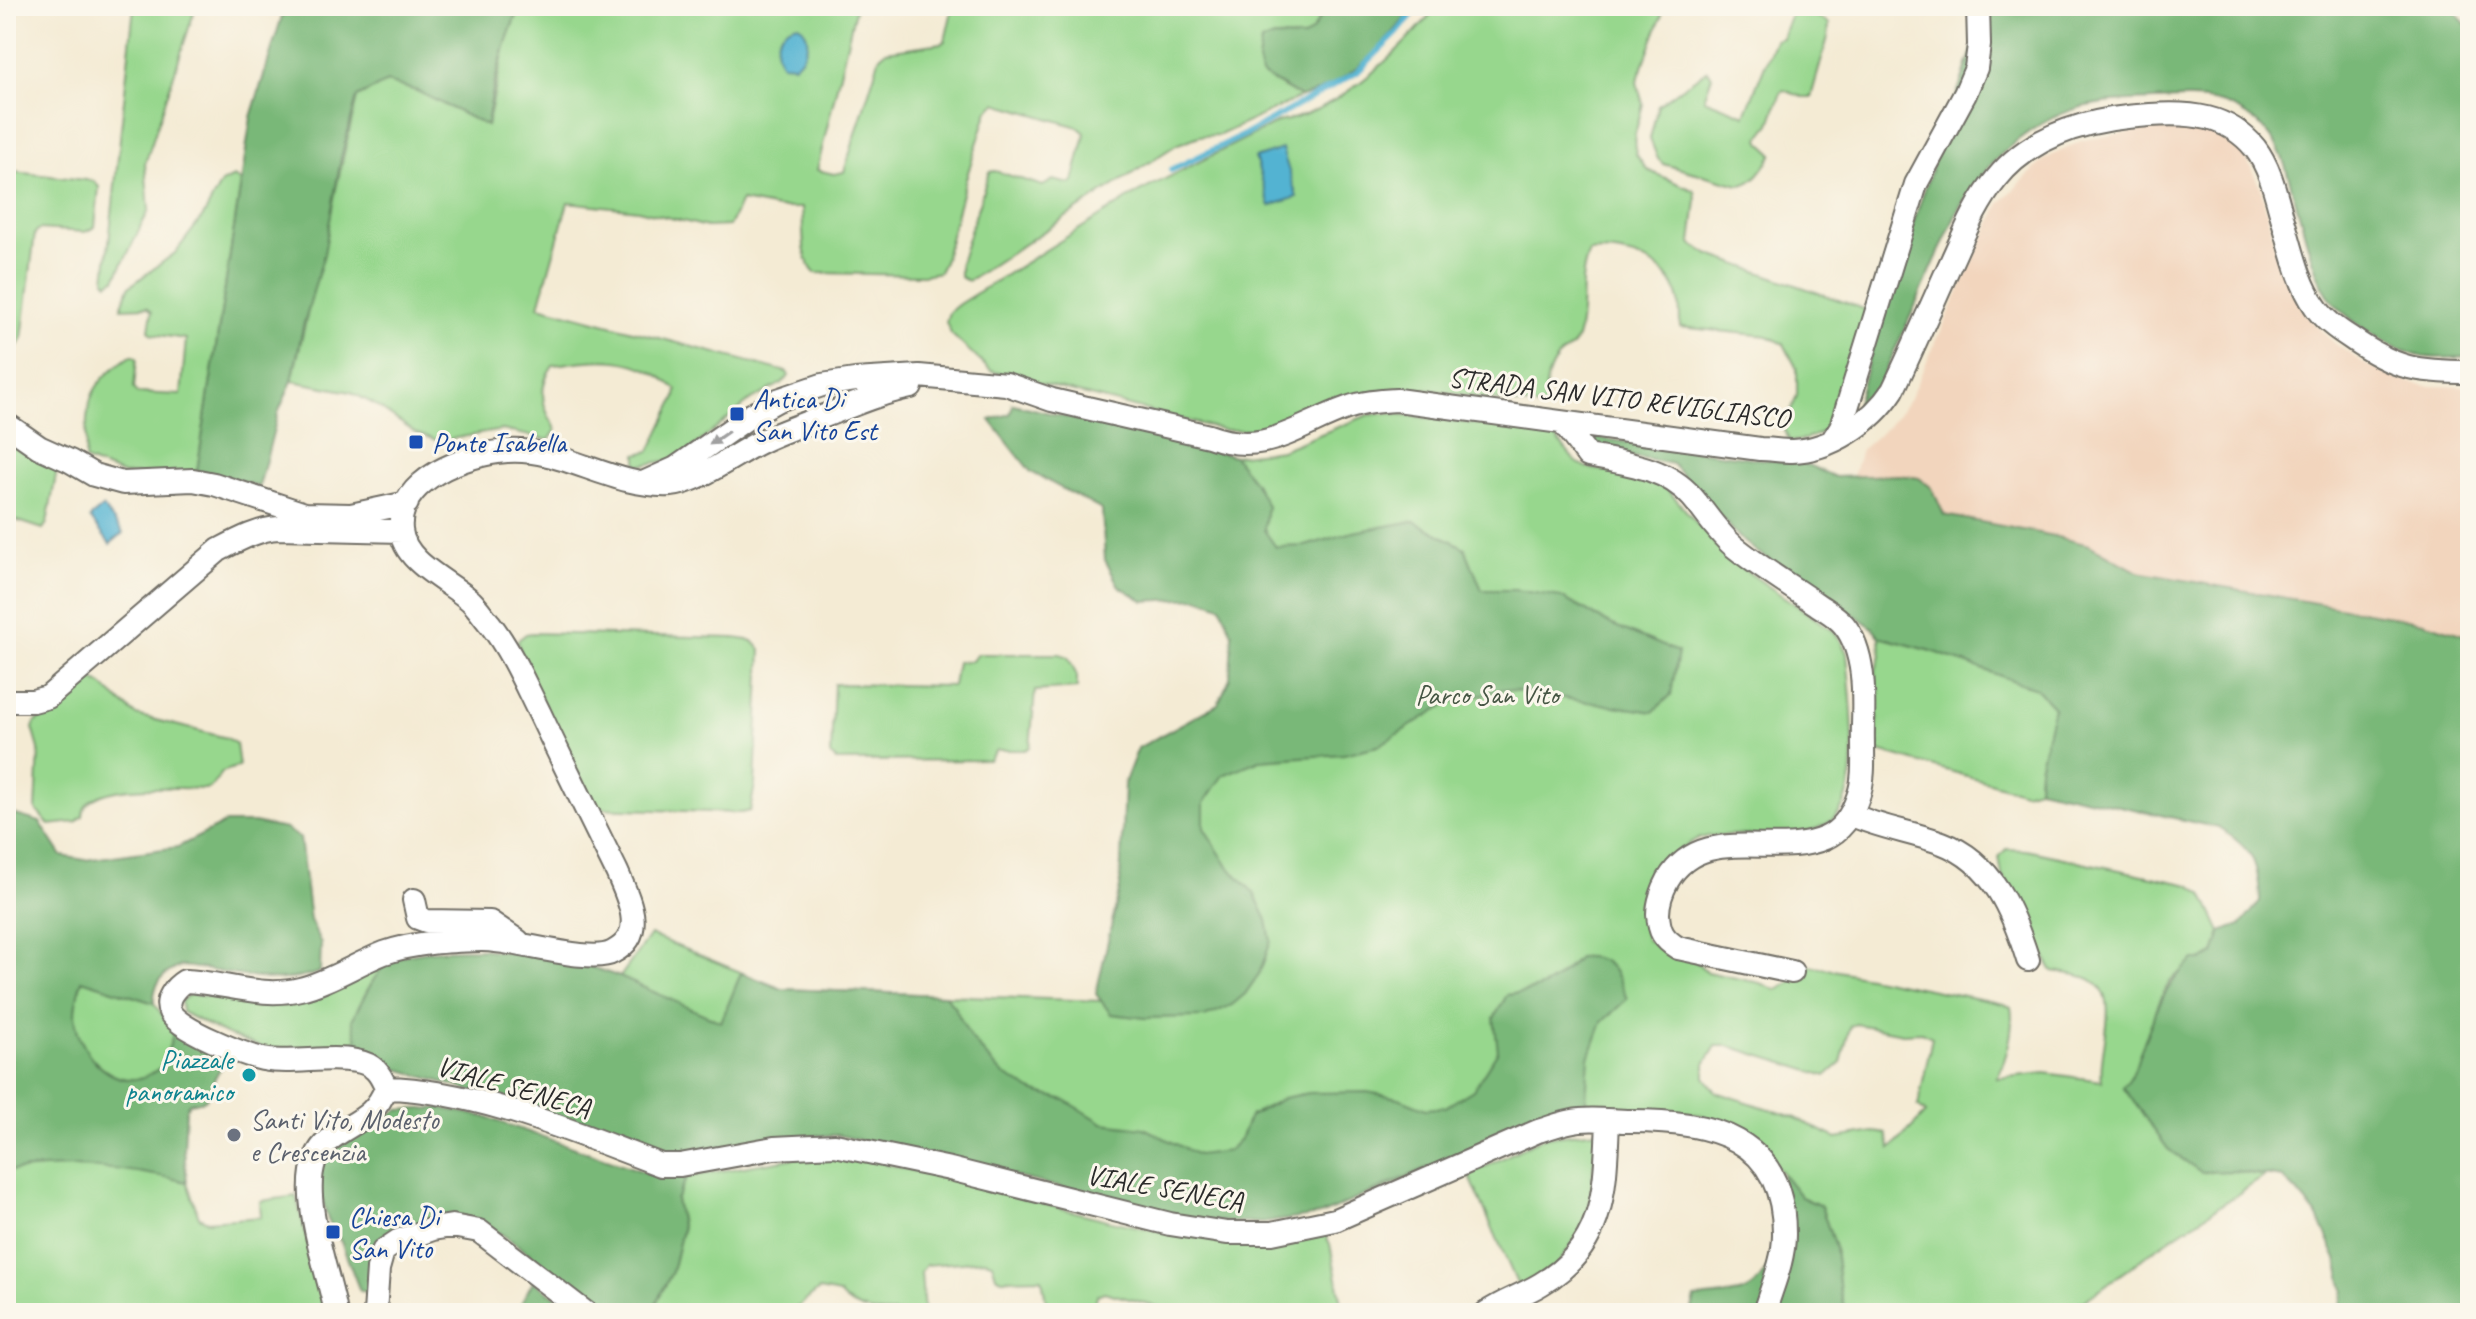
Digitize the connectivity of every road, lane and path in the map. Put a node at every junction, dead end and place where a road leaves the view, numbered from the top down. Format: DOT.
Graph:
graph roads {
  1 [pos="1978,6"];
  2 [pos="2470,372"];
  3 [pos="951,381"];
  4 [pos="1563,423"];
  5 [pos="6,424"];
  6 [pos="1831,442"];
  7 [pos="645,482"];
  8 [pos="407,503"];
  9 [pos="401,531"];
  10 [pos="6,701"];
  11 [pos="1852,815"];
  12 [pos="414,900"];
  13 [pos="519,942"];
  14 [pos="2028,960"];
  15 [pos="1792,972"];
  16 [pos="386,1088"];
  17 [pos="1608,1121"];
  18 [pos="336,1313"];
  19 [pos="375,1313"];
  20 [pos="586,1313"];
  21 [pos="1486,1313"];
  22 [pos="1764,1313"];
  1 -- 6 [label="street"];
  2 -- 6 [label="street, STRADA SAN VITO REVIGLIASCO"];
  3 -- 4 [label="street, STRADA SAN VITO REVIGLIASCO"];
  3 -- 7 [label="street, STRADA SAN VITO REVIGLIASCO"];
  3 -- 7 [label="street, STRADA SAN VITO REVIGLIASCO, one-way"];
  4 -- 6 [label="street, STRADA SAN VITO REVIGLIASCO"];
  4 -- 11 [label="street"];
  5 -- 8 [label="street"];
  7 -- 8 [label="street, STRADA SAN VITO REVIGLIASCO"];
  8 -- 9 [label="street"];
  9 -- 10 [label="street"];
  9 -- 13 [label="street"];
  11 -- 14 [label="street"];
  11 -- 15 [label="street"];
  12 -- 13 [label="street"];
  13 -- 16 [label="street"];
  16 -- 17 [label="street, VIALE SENECA"];
  16 -- 18 [label="street"];
  17 -- 21 [label="street"];
  17 -- 22 [label="street, VIALE SENECA"];
  19 -- 20 [label="street"];
}
